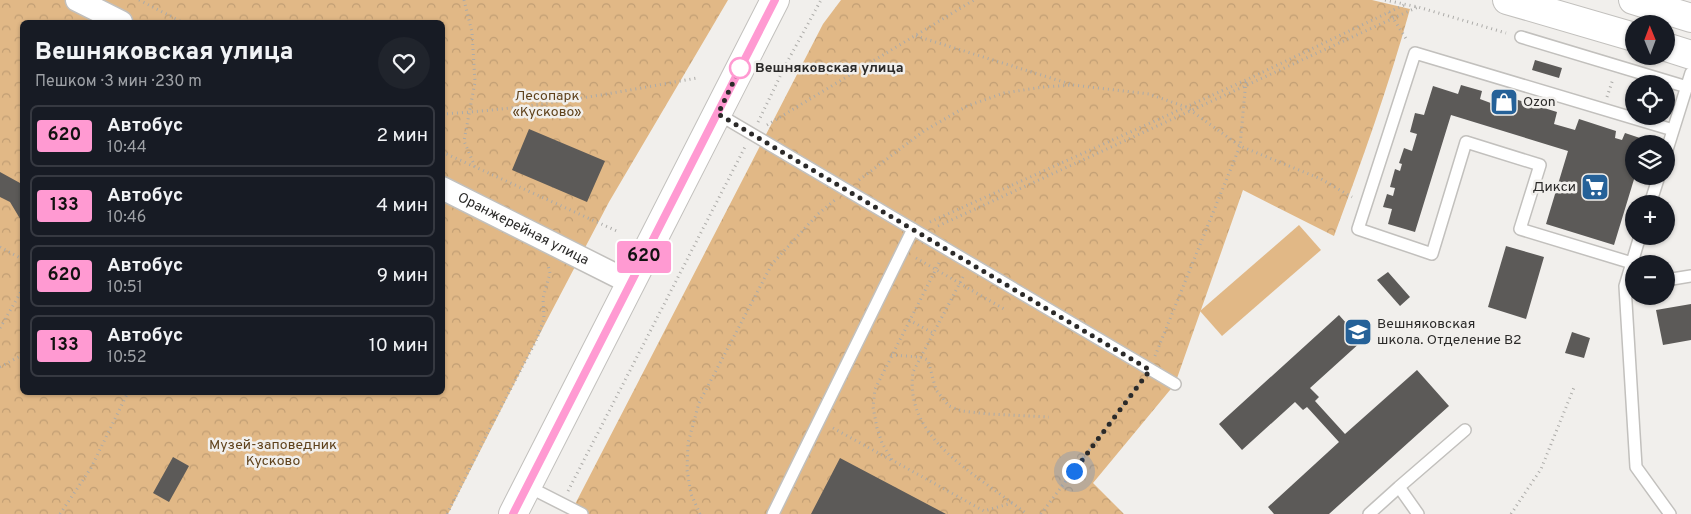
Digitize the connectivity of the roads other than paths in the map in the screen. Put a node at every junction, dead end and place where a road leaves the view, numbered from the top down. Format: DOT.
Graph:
graph roads {
  1 [pos="77,0"];
  2 [pos="775,0"];
  3 [pos="1506,0"];
  4 [pos="1633,0"];
  5 [pos="1682,10"];
  6 [pos="117,20"];
  7 [pos="1625,34"];
  8 [pos="1521,38"];
  9 [pos="1675,50"];
  10 [pos="1691,54"];
  11 [pos="1691,73"];
  12 [pos="1687,87"];
  13 [pos="718,114"];
  14 [pos="1673,130"];
  15 [pos="1671,135"];
  16 [pos="445,190"];
  17 [pos="917,232"];
  18 [pos="1625,261"];
  19 [pos="1691,276"];
  20 [pos="1675,279"];
  21 [pos="631,283"];
  22 [pos="1630,305"];
  23 [pos="1175,384"];
  24 [pos="1465,430"];
  25 [pos="527,486"];
  26 [pos="1399,487"];
  27 [pos="513,514"];
  28 [pos="582,514"];
  29 [pos="773,514"];
  30 [pos="1369,514"];
  31 [pos="1418,514"];
  32 [pos="1670,514"];
  1 -- 6 [label="street"];
  2 -- 13 [label="main road"];
  3 -- 7 [label="main road"];
  4 -- 5 [label="main road"];
  8 -- 12 [label="lane"];
  9 -- 10 [label="main road"];
  11 -- 12 [label="lane"];
  12 -- 14 [label="lane"];
  13 -- 17 [label="lane"];
  13 -- 21 [label="main road"];
  14 -- 15 [label="lane"];
  14 -- 18 [label="lane"];
  16 -- 21 [label="street, Оранжерейная улица"];
  17 -- 23 [label="lane"];
  17 -- 29 [label="lane"];
  19 -- 20 [label="lane"];
  21 -- 25 [label="main road"];
  22 -- 32 [label="lane"];
  24 -- 26 [label="lane"];
  25 -- 27 [label="main road"];
  25 -- 28 [label="lane"];
  26 -- 30 [label="lane"];
  26 -- 31 [label="lane"];
}
